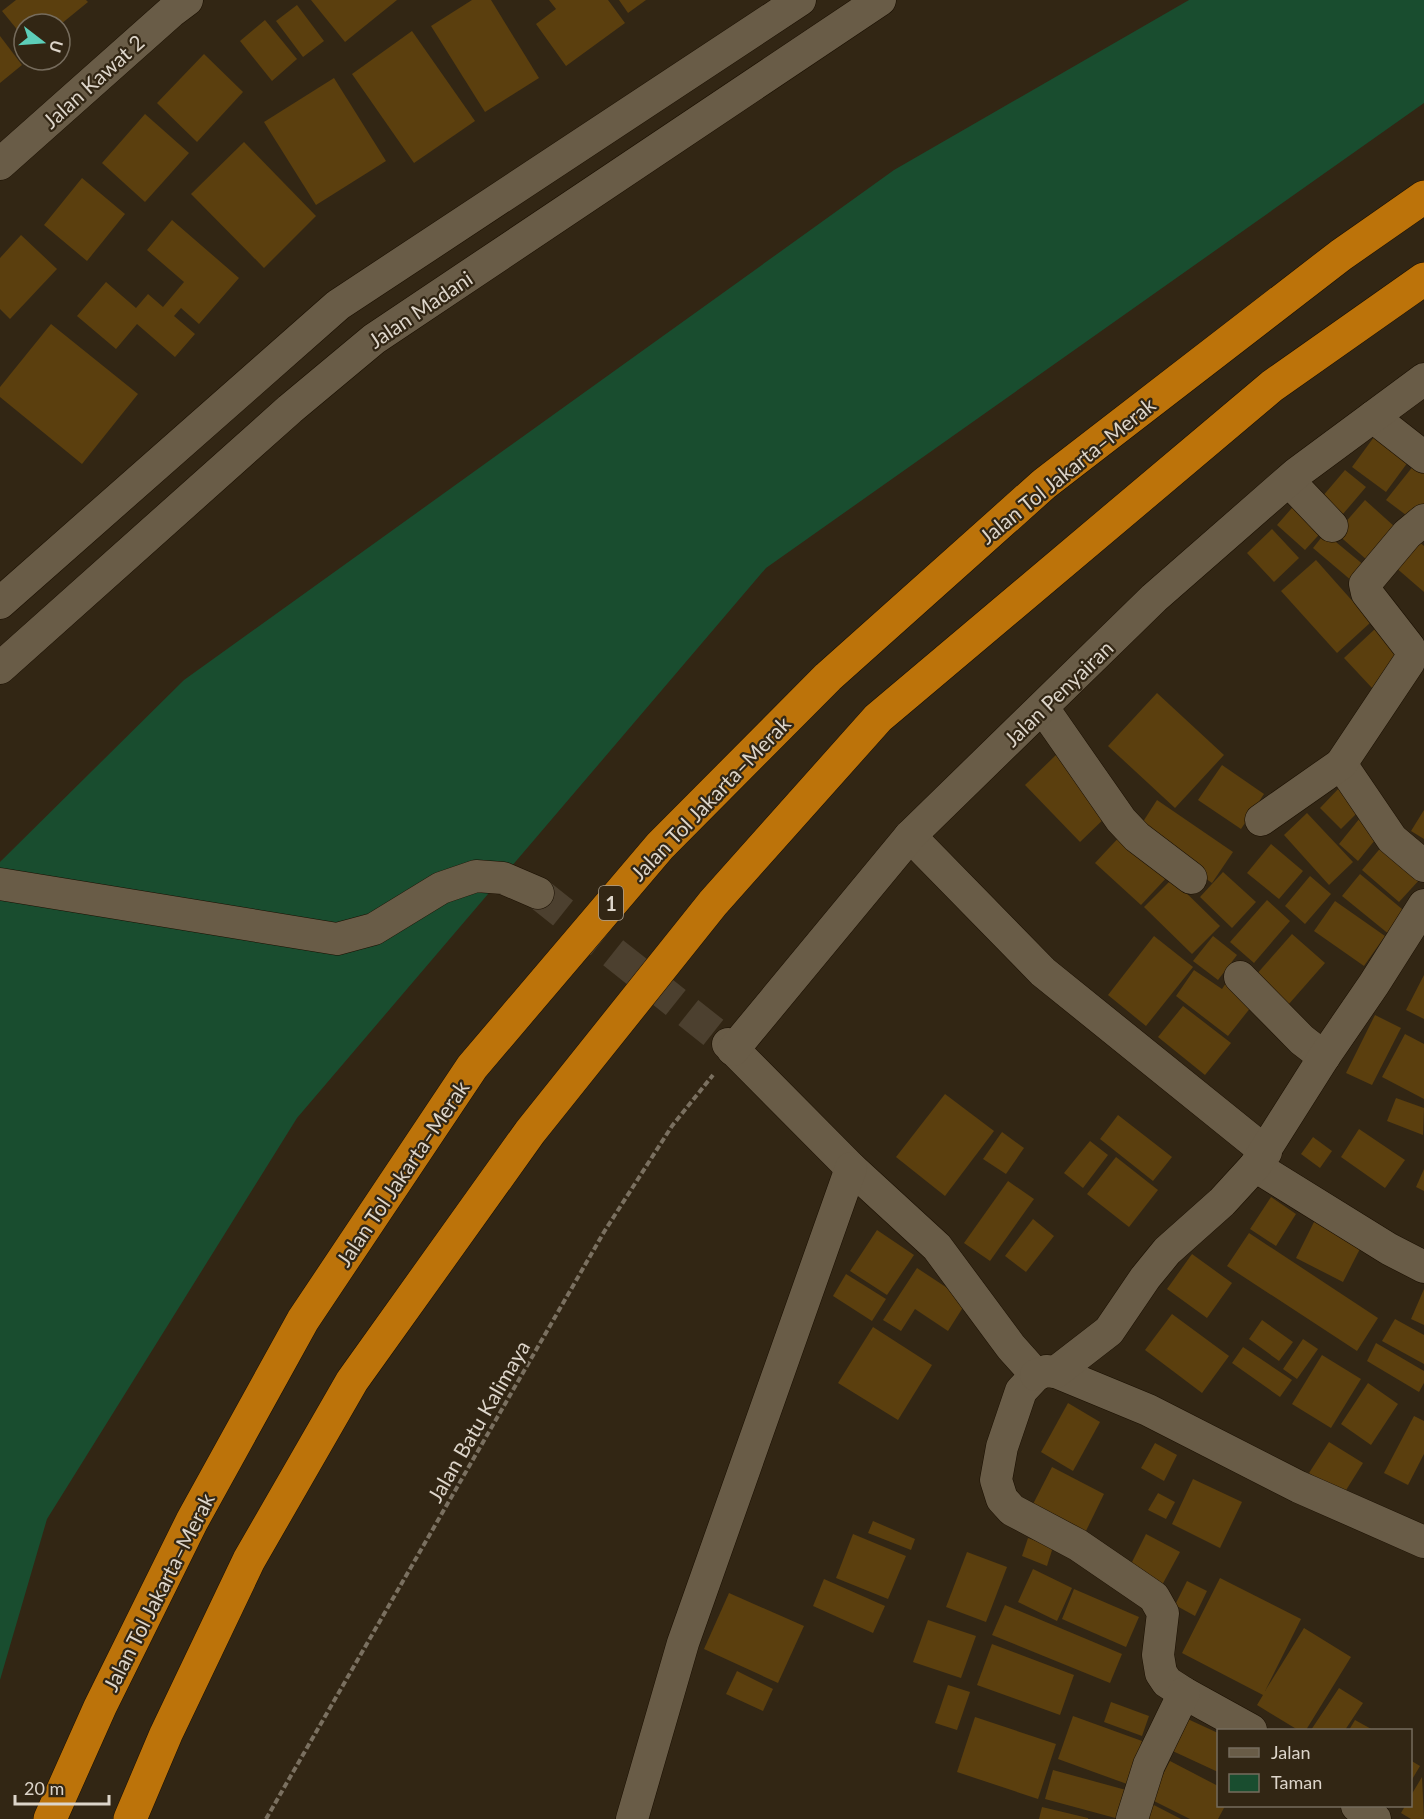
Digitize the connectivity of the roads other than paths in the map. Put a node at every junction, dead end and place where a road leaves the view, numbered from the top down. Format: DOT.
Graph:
graph roads {
  1 [pos="187,0"];
  2 [pos="800,0"];
  3 [pos="880,0"];
  4 [pos="0,164"];
  5 [pos="1424,197"];
  6 [pos="1424,279"];
  7 [pos="1424,379"];
  8 [pos="1373,417"];
  9 [pos="1424,457"];
  10 [pos="1289,481"];
  11 [pos="1424,520"];
  12 [pos="1332,526"];
  13 [pos="1,601"];
  14 [pos="0,668"];
  15 [pos="1043,708"];
  16 [pos="1341,764"];
  17 [pos="1262,820"];
  18 [pos="910,836"];
  19 [pos="1424,866"];
  20 [pos="1191,878"];
  21 [pos="0,884"];
  22 [pos="538,893"];
  23 [pos="1424,904"];
  24 [pos="1240,977"];
  25 [pos="1324,1057"];
  26 [pos="1261,1159"];
  27 [pos="851,1168"];
  28 [pos="1424,1267"];
  29 [pos="1046,1373"];
  30 [pos="1424,1542"];
  31 [pos="1184,1693"];
  32 [pos="1247,1729"];
  33 [pos="50,1819"];
  34 [pos="130,1819"];
  35 [pos="632,1819"];
  36 [pos="1132,1819"];
  1 -- 4 [label="street, Jalan Kawat 2"];
  2 -- 13 [label="street"];
  3 -- 14 [label="street, Jalan Madani"];
  5 -- 33 [label="highway, Jalan Tol Jakarta–Merak / 1"];
  6 -- 34 [label="highway"];
  7 -- 8 [label="street, Jalan Penyairan"];
  8 -- 9 [label="street"];
  8 -- 10 [label="street, Jalan Penyairan"];
  10 -- 12 [label="street"];
  10 -- 15 [label="street, Jalan Penyairan"];
  11 -- 16 [label="street"];
  15 -- 18 [label="street, Jalan Penyairan"];
  15 -- 20 [label="street"];
  16 -- 17 [label="street"];
  16 -- 19 [label="street"];
  18 -- 26 [label="street"];
  18 -- 27 [label="street, Jalan Penyairan"];
  21 -- 22 [label="street"];
  23 -- 25 [label="street"];
  24 -- 25 [label="street"];
  25 -- 26 [label="street"];
  26 -- 28 [label="street"];
  26 -- 29 [label="street"];
  27 -- 29 [label="street"];
  27 -- 35 [label="street"];
  29 -- 30 [label="street"];
  29 -- 31 [label="street"];
  31 -- 32 [label="street"];
  31 -- 36 [label="street"];
}
